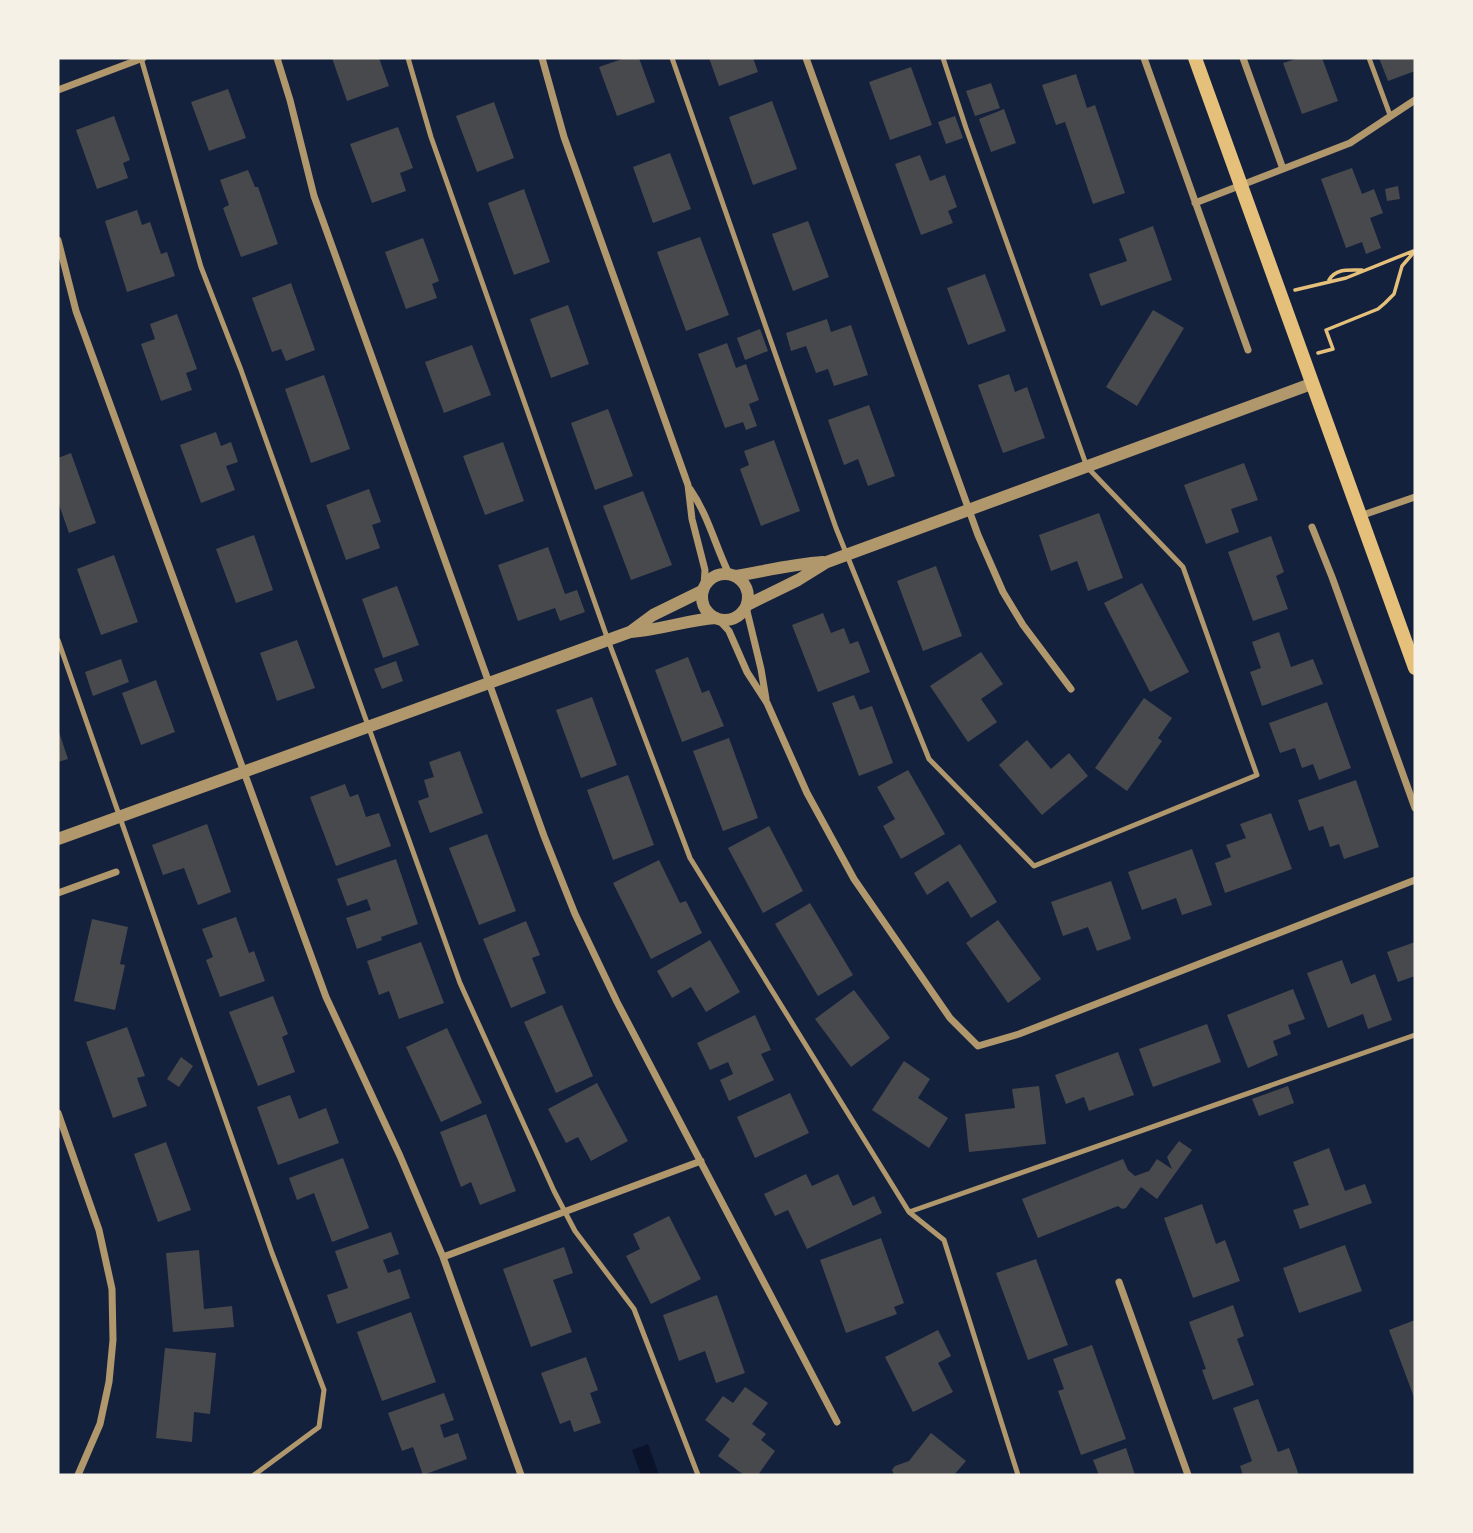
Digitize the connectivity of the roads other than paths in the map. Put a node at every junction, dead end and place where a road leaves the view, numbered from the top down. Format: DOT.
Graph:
graph roads {
  1 [pos="142,58"];
  2 [pos="277,58"];
  3 [pos="408,58"];
  4 [pos="542,58"];
  5 [pos="672,58"];
  6 [pos="806,58"];
  7 [pos="943,58"];
  8 [pos="1144,58"];
  9 [pos="1195,58"];
  10 [pos="1243,58"];
  11 [pos="1369,58"];
  12 [pos="58,90"];
  13 [pos="1415,100"];
  14 [pos="1390,115"];
  15 [pos="1283,169"];
  16 [pos="1240,186"];
  17 [pos="1195,203"];
  18 [pos="58,240"];
  19 [pos="1248,350"];
  20 [pos="1311,384"];
  21 [pos="1087,467"];
  22 [pos="688,485"];
  23 [pos="1415,497"];
  24 [pos="968,510"];
  25 [pos="1359,516"];
  26 [pos="1312,527"];
  27 [pos="846,555"];
  28 [pos="827,562"];
  29 [pos="732,575"];
  30 [pos="703,589"];
  31 [pos="747,606"];
  32 [pos="717,619"];
  33 [pos="630,632"];
  34 [pos="58,640"];
  35 [pos="608,640"];
  36 [pos="1415,668"];
  37 [pos="489,684"];
  38 [pos="1071,689"];
  39 [pos="767,703"];
  40 [pos="368,728"];
  41 [pos="244,772"];
  42 [pos="1415,808"];
  43 [pos="121,816"];
  44 [pos="58,839"];
  45 [pos="117,872"];
  46 [pos="1415,880"];
  47 [pos="58,894"];
  48 [pos="1415,1035"];
  49 [pos="58,1113"];
  50 [pos="701,1161"];
  51 [pos="565,1212"];
  52 [pos="909,1212"];
  53 [pos="443,1257"];
  54 [pos="1119,1282"];
  55 [pos="837,1422"];
  56 [pos="78,1475"];
  57 [pos="254,1475"];
  58 [pos="521,1475"];
  59 [pos="698,1475"];
  60 [pos="1018,1475"];
  61 [pos="1188,1475"];
  1 -- 12 [label="street"];
  1 -- 40 [label="lane"];
  2 -- 37 [label="street"];
  3 -- 35 [label="lane"];
  4 -- 22 [label="street"];
  5 -- 27 [label="lane"];
  6 -- 24 [label="street"];
  7 -- 21 [label="lane"];
  8 -- 17 [label="street"];
  9 -- 16 [label="main road"];
  10 -- 15 [label="street"];
  11 -- 14 [label="lane"];
  13 -- 14 [label="street"];
  14 -- 15 [label="street"];
  15 -- 16 [label="street"];
  16 -- 17 [label="street"];
  16 -- 20 [label="main road"];
  17 -- 19 [label="street"];
  18 -- 41 [label="street"];
  20 -- 21 [label="street"];
  20 -- 25 [label="main road"];
  21 -- 24 [label="street"];
  21 -- 27 [label="lane"];
  22 -- 29 [label="street"];
  22 -- 30 [label="street"];
  23 -- 25 [label="street"];
  24 -- 27 [label="street"];
  24 -- 38 [label="street"];
  25 -- 36 [label="main road"];
  26 -- 42 [label="street"];
  27 -- 28 [label="street"];
  28 -- 29 [label="street"];
  28 -- 31 [label="street"];
  29 -- 30 [label="street"];
  29 -- 31 [label="street"];
  30 -- 32 [label="street"];
  30 -- 33 [label="street"];
  31 -- 32 [label="street"];
  31 -- 39 [label="street"];
  32 -- 33 [label="street"];
  32 -- 39 [label="street"];
  33 -- 35 [label="street"];
  34 -- 43 [label="lane"];
  35 -- 37 [label="street"];
  35 -- 52 [label="lane"];
  37 -- 40 [label="street"];
  37 -- 50 [label="street"];
  39 -- 46 [label="street"];
  40 -- 41 [label="street"];
  40 -- 51 [label="lane"];
  41 -- 43 [label="street"];
  41 -- 53 [label="street"];
  43 -- 44 [label="street"];
  43 -- 57 [label="lane"];
  45 -- 47 [label="street"];
  48 -- 52 [label="lane"];
  49 -- 56 [label="street"];
  50 -- 51 [label="street"];
  50 -- 55 [label="street"];
  51 -- 53 [label="street"];
  51 -- 59 [label="lane"];
  52 -- 60 [label="lane"];
  53 -- 58 [label="street"];
  54 -- 61 [label="street"];
}
